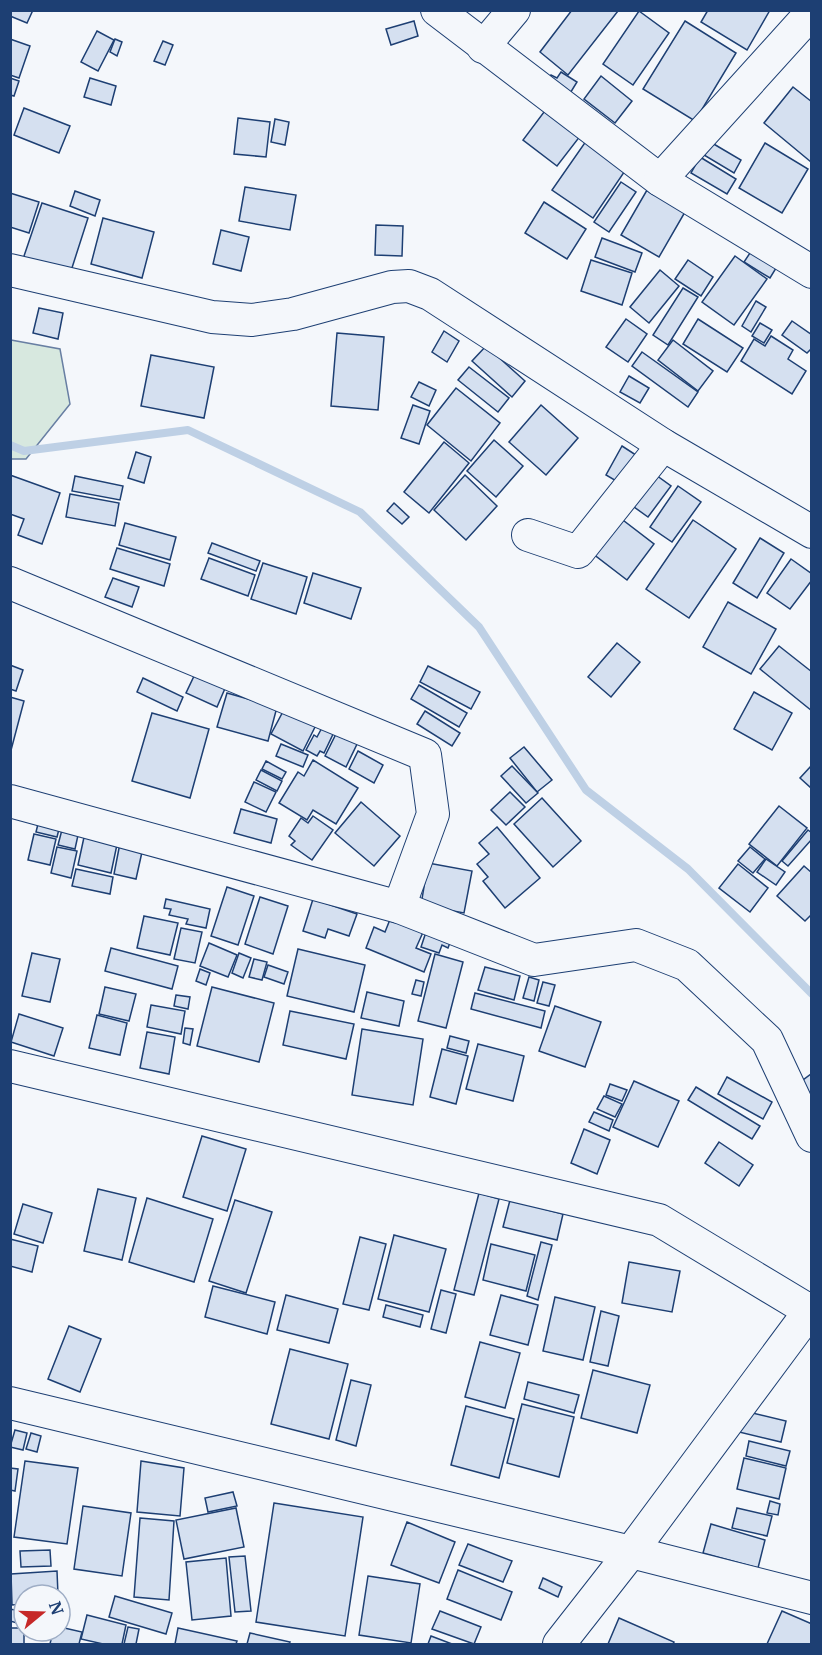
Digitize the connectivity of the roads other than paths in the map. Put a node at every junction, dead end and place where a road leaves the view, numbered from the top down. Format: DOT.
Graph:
graph roads {
  1 [pos="436,10"];
  2 [pos="514,10"];
  3 [pos="812,12"];
  4 [pos="483,47"];
  5 [pos="660,180"];
  6 [pos="10,270"];
  7 [pos="812,272"];
  8 [pos="663,445"];
  9 [pos="812,532"];
  10 [pos="528,535"];
  11 [pos="10,583"];
  12 [pos="10,801"];
  13 [pos="399,907"];
  14 [pos="10,1066"];
  15 [pos="812,1136"];
  16 [pos="811,1310"];
  17 [pos="10,1403"];
  18 [pos="631,1552"];
  19 [pos="812,1598"];
  20 [pos="559,1644"];
  1 -- 4 [label="street"];
  2 -- 4 [label="street"];
  3 -- 5 [label="street"];
  4 -- 5 [label="street"];
  5 -- 7 [label="street"];
  6 -- 8 [label="street"];
  8 -- 9 [label="street"];
  8 -- 10 [label="street"];
  11 -- 13 [label="street"];
  12 -- 13 [label="street"];
  13 -- 15 [label="street"];
  14 -- 16 [label="street"];
  16 -- 18 [label="street"];
  17 -- 18 [label="street"];
  18 -- 19 [label="street"];
  18 -- 20 [label="street"];
}
